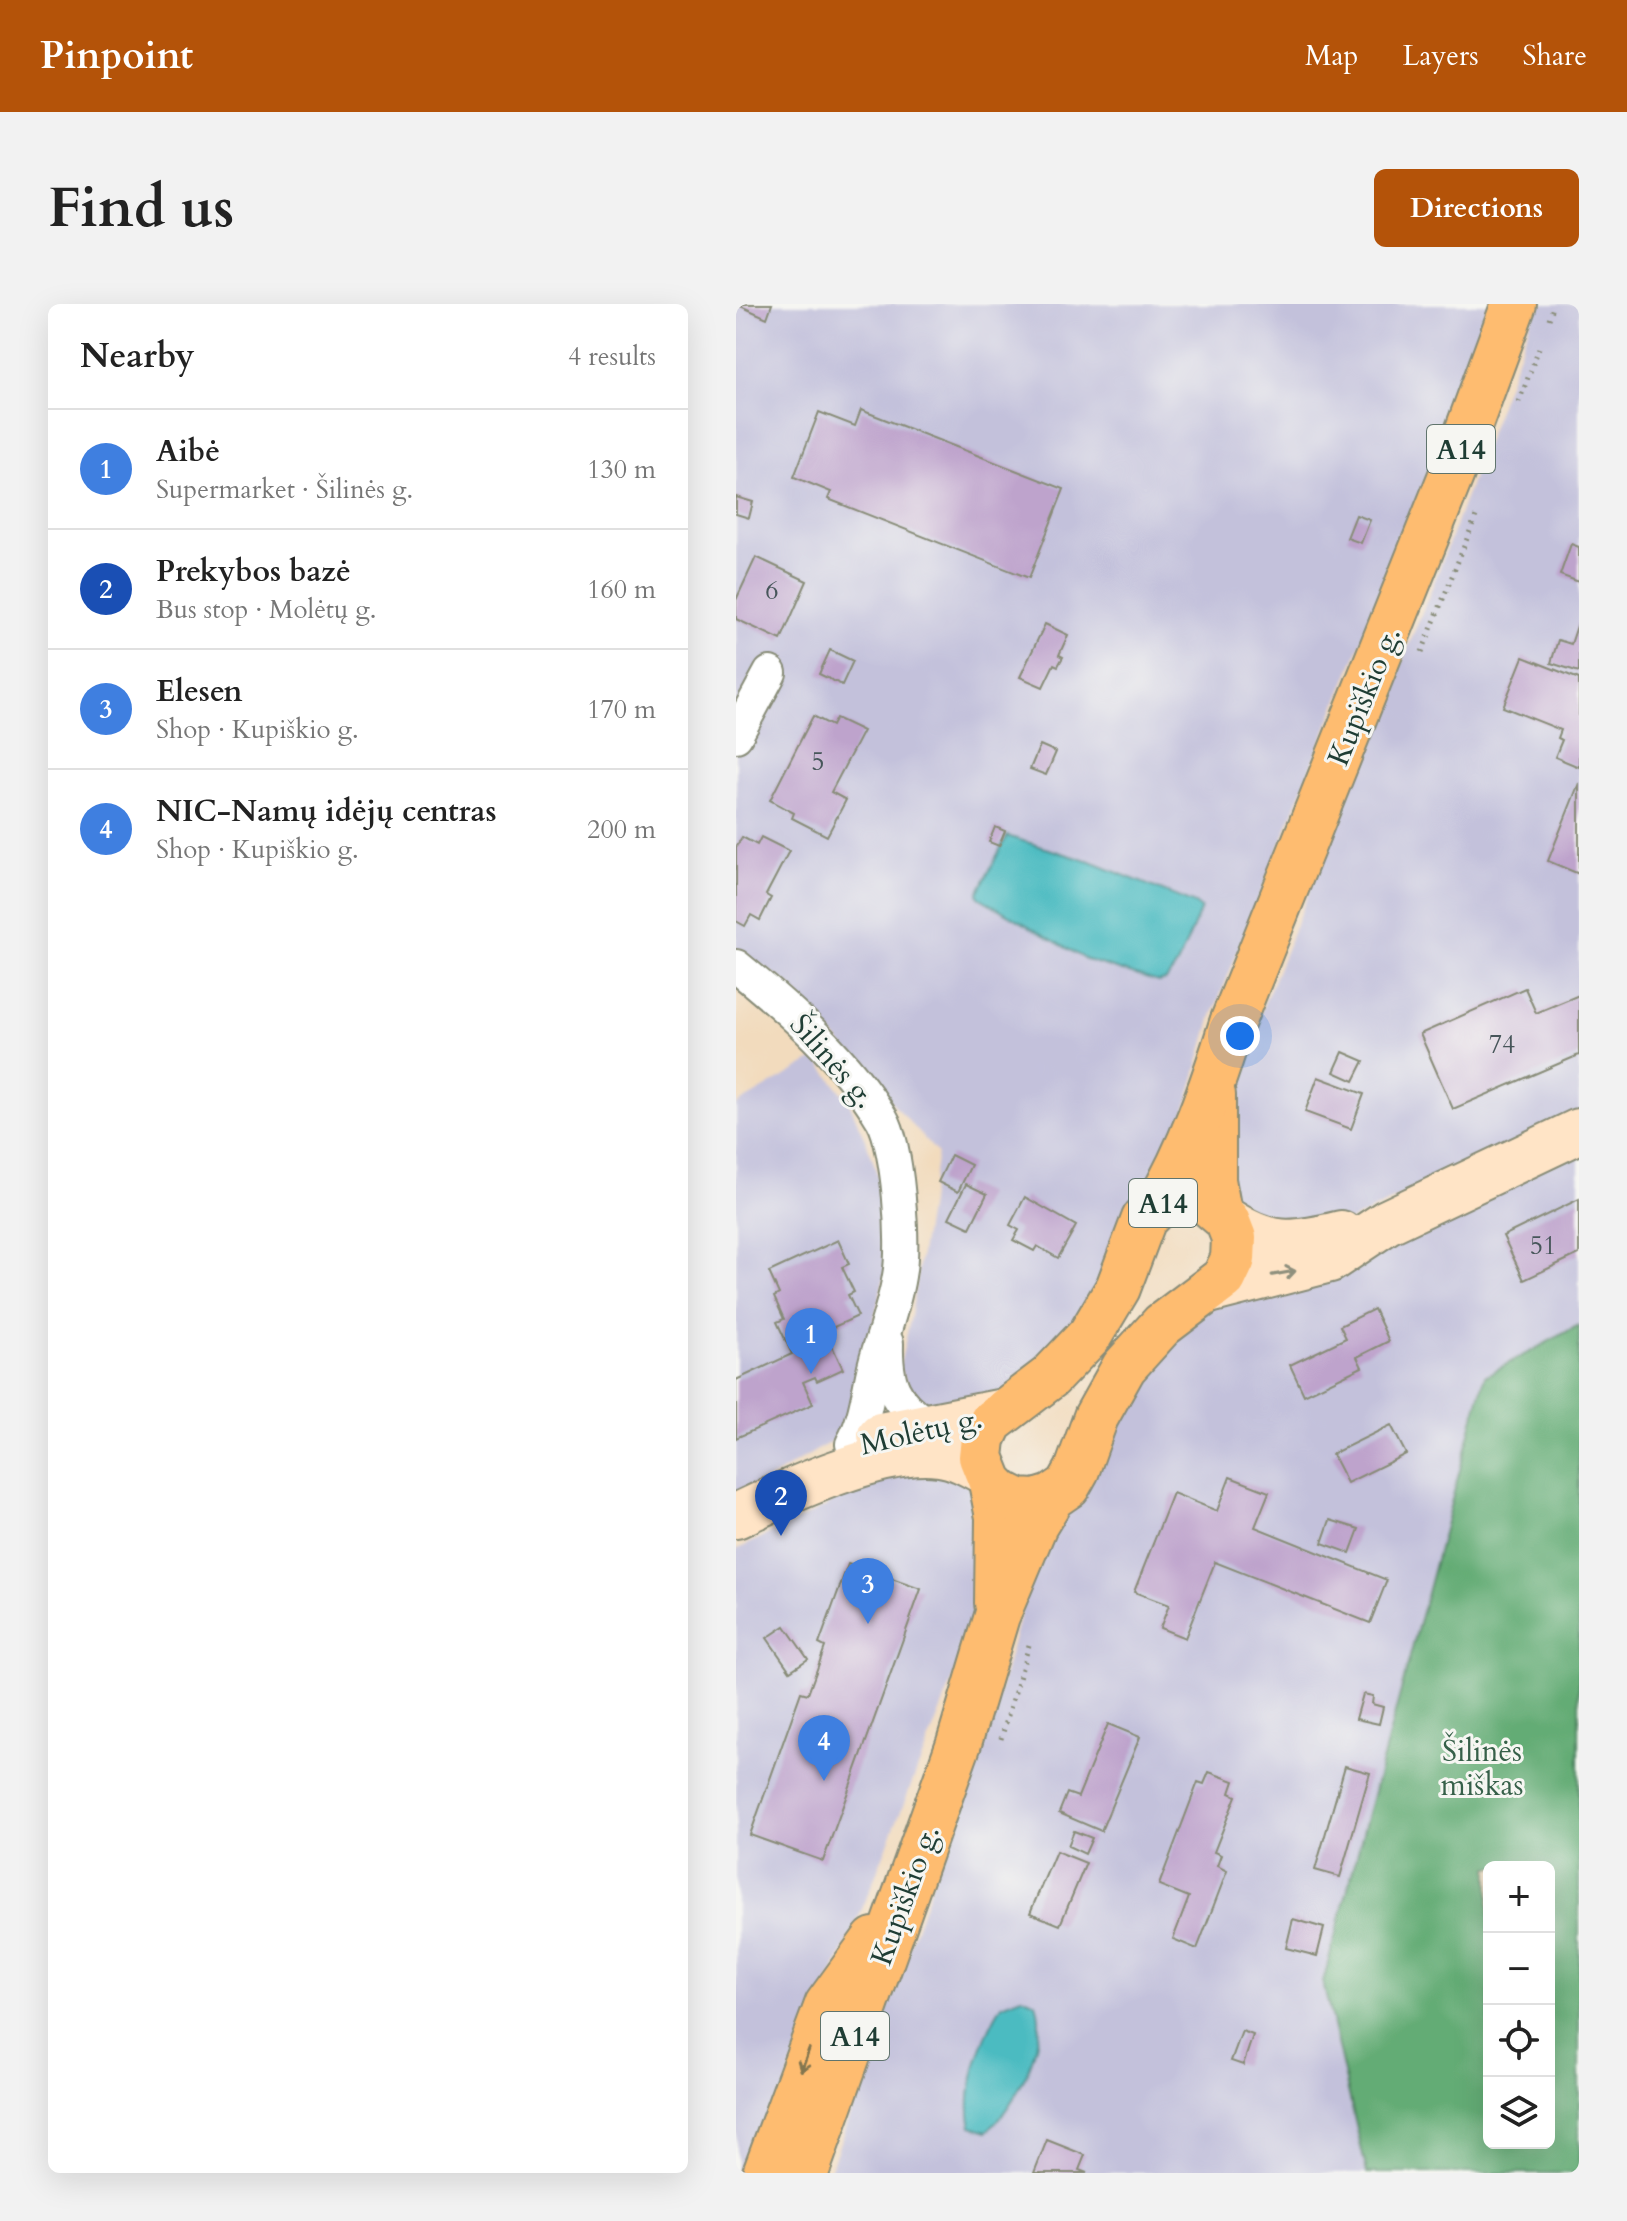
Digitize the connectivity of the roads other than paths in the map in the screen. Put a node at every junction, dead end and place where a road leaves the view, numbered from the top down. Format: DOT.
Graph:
graph roads {
  1 [pos="1529,318"];
  2 [pos="770,673"];
  3 [pos="736,736"];
  4 [pos="736,966"];
  5 [pos="1213,1087"];
  6 [pos="1579,1131"];
  7 [pos="1157,1206"];
  8 [pos="1223,1216"];
  9 [pos="1387,1222"];
  10 [pos="1209,1291"];
  11 [pos="888,1320"];
  12 [pos="1003,1411"];
  13 [pos="926,1423"];
  14 [pos="852,1444"];
  15 [pos="988,1477"];
  16 [pos="803,1483"];
  17 [pos="1052,1497"];
  18 [pos="736,1516"];
  19 [pos="1015,1623"];
  20 [pos="904,1899"];
  21 [pos="765,2173"];
  22 [pos="806,2173"];
  1 -- 5 [label="highway, Kupiškio g. / A14"];
  2 -- 3 [label="street"];
  4 -- 11 [label="street, Šilinės g."];
  5 -- 7 [label="highway, Kupiškio g. / A14"];
  5 -- 8 [label="highway, Kupiškio g. / A14"];
  6 -- 9 [label="main road"];
  7 -- 8 [label="highway, A14"];
  7 -- 12 [label="highway, A14"];
  8 -- 9 [label="main road"];
  8 -- 10 [label="highway, A14"];
  10 -- 9 [label="main road, one-way"];
  10 -- 17 [label="highway, A14"];
  11 -- 13 [label="street, Šilinės g."];
  11 -- 14 [label="street, Šilinės g."];
  12 -- 13 [label="main road, Molėtų g."];
  12 -- 15 [label="highway, A14"];
  13 -- 14 [label="main road, Molėtų g."];
  14 -- 16 [label="main road, Molėtų g."];
  15 -- 16 [label="main road, Molėtų g."];
  15 -- 17 [label="highway"];
  15 -- 19 [label="highway, Kupiškio g. / A14"];
  16 -- 18 [label="main road, Molėtų g."];
  17 -- 19 [label="highway, Kupiškio g. / A14"];
  19 -- 20 [label="highway, Kupiškio g. / A14"];
  20 -- 21 [label="highway, one-way"];
  20 -- 22 [label="highway, Kupiškio g. / A14"];
}
